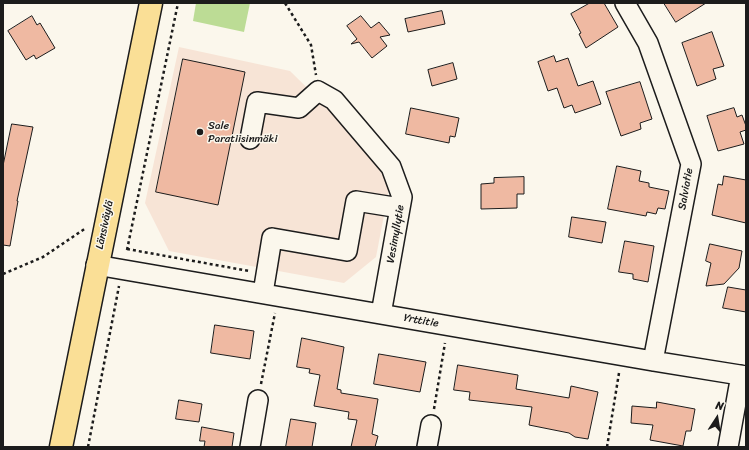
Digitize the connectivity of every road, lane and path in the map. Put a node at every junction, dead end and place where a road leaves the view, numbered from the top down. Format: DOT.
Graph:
graph roads {
  1 [pos="150,3"];
  2 [pos="178,3"];
  3 [pos="286,3"];
  4 [pos="625,3"];
  5 [pos="318,91"];
  6 [pos="250,139"];
  7 [pos="400,208"];
  8 [pos="105,228"];
  9 [pos="131,231"];
  10 [pos="96,265"];
  11 [pos="123,269"];
  12 [pos="3,274"];
  13 [pos="271,294"];
  14 [pos="381,314"];
  15 [pos="448,326"];
  16 [pos="622,356"];
  17 [pos="652,361"];
  18 [pos="743,375"];
  19 [pos="258,400"];
  20 [pos="431,425"];
  21 [pos="61,447"];
  22 [pos="88,447"];
  23 [pos="250,447"];
  24 [pos="427,447"];
  25 [pos="607,447"];
  26 [pos="728,447"];
  1 -- 8 [label="main road, Länsiväylä"];
  2 -- 9 [label="path"];
  3 -- 5 [label="path"];
  4 -- 17 [label="street, Salviatie"];
  5 -- 6 [label="street"];
  5 -- 7 [label="street, Vesimyllytie"];
  7 -- 13 [label="street"];
  7 -- 14 [label="street, Vesimyllytie"];
  8 -- 9 [label="path"];
  8 -- 10 [label="main road, Länsiväylä"];
  8 -- 12 [label="path"];
  9 -- 11 [label="path"];
  10 -- 11 [label="street, Yrttitie"];
  10 -- 21 [label="main road, Länsiväylä"];
  11 -- 13 [label="street, Yrttitie"];
  11 -- 22 [label="path"];
  13 -- 14 [label="street, Yrttitie"];
  13 -- 19 [label="path"];
  14 -- 15 [label="street, Yrttitie"];
  15 -- 16 [label="street, Yrttitie"];
  15 -- 20 [label="path"];
  16 -- 17 [label="street, Yrttitie"];
  16 -- 25 [label="path"];
  17 -- 18 [label="street, Yrttitie"];
  18 -- 26 [label="street"];
  19 -- 23 [label="street"];
  20 -- 24 [label="street"];
}
